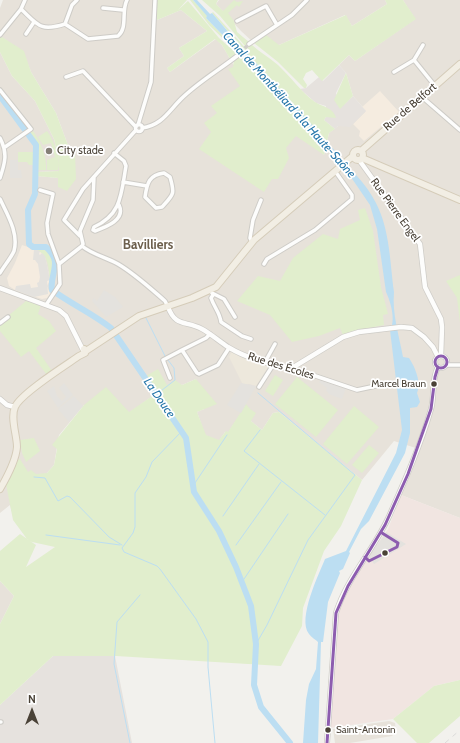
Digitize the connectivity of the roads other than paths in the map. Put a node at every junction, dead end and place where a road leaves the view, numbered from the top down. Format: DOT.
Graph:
graph roads {
  1 [pos="25,0"];
  2 [pos="77,0"];
  3 [pos="127,0"];
  4 [pos="155,0"];
  5 [pos="307,0"];
  6 [pos="103,8"];
  7 [pos="21,9"];
  8 [pos="123,10"];
  9 [pos="237,21"];
  10 [pos="34,22"];
  11 [pos="65,24"];
  12 [pos="277,25"];
  13 [pos="26,34"];
  14 [pos="0,35"];
  15 [pos="249,44"];
  16 [pos="423,45"];
  17 [pos="237,56"];
  18 [pos="414,60"];
  19 [pos="460,64"];
  20 [pos="394,72"];
  21 [pos="66,77"];
  22 [pos="435,86"];
  23 [pos="0,90"];
  24 [pos="422,97"];
  25 [pos="137,127"];
  26 [pos="142,128"];
  27 [pos="460,130"];
  28 [pos="0,138"];
  29 [pos="5,147"];
  30 [pos="361,151"];
  31 [pos="114,153"];
  32 [pos="351,158"];
  33 [pos="361,159"];
  34 [pos="337,169"];
  35 [pos="94,177"];
  36 [pos="0,178"];
  37 [pos="123,182"];
  38 [pos="146,186"];
  39 [pos="40,190"];
  40 [pos="0,199"];
  41 [pos="261,200"];
  42 [pos="460,200"];
  43 [pos="119,205"];
  44 [pos="80,236"];
  45 [pos="252,242"];
  46 [pos="82,246"];
  47 [pos="59,264"];
  48 [pos="264,264"];
  49 [pos="0,273"];
  50 [pos="0,288"];
  51 [pos="211,293"];
  52 [pos="46,305"];
  53 [pos="168,307"];
  54 [pos="8,317"];
  55 [pos="235,317"];
  56 [pos="0,323"];
  57 [pos="210,334"];
  58 [pos="251,339"];
  59 [pos="275,344"];
  60 [pos="229,348"];
  61 [pos="182,350"];
  62 [pos="84,351"];
  63 [pos="440,356"];
  64 [pos="265,362"];
  65 [pos="273,365"];
  66 [pos="447,365"];
  67 [pos="460,365"];
  68 [pos="294,366"];
  69 [pos="438,367"];
  70 [pos="170,378"];
  71 [pos="385,384"];
  72 [pos="258,388"];
  73 [pos="0,399"];
  74 [pos="15,407"];
  75 [pos="0,489"];
  76 [pos="327,743"];
  1 -- 7 [label="street"];
  2 -- 11 [label="street"];
  3 -- 8 [label="street"];
  4 -- 25 [label="street"];
  5 -- 12 [label="street"];
  6 -- 8 [label="street"];
  7 -- 10 [label="street"];
  7 -- 14 [label="street"];
  8 -- 11 [label="street"];
  9 -- 12 [label="street"];
  10 -- 11 [label="street"];
  10 -- 13 [label="street"];
  12 -- 15 [label="street"];
  16 -- 18 [label="street"];
  17 -- 26 [label="street"];
  18 -- 20 [label="street"];
  18 -- 22 [label="street"];
  19 -- 22 [label="main road, Rue de Belfort"];
  21 -- 25 [label="street"];
  22 -- 24 [label="main road, Rue de Belfort"];
  23 -- 29 [label="street"];
  24 -- 27 [label="street"];
  24 -- 30 [label="main road, Rue de Belfort"];
  25 -- 26 [label="street"];
  25 -- 26 [label="street"];
  25 -- 31 [label="street"];
  28 -- 29 [label="street"];
  29 -- 36 [label="street"];
  30 -- 32 [label="main road, Rue de Belfort"];
  30 -- 33 [label="main road"];
  31 -- 35 [label="street"];
  31 -- 37 [label="street"];
  32 -- 33 [label="main road"];
  32 -- 34 [label="main road"];
  33 -- 42 [label="main road"];
  33 -- 63 [label="street, Rue Pierre Engel"];
  34 -- 45 [label="main road"];
  34 -- 48 [label="street"];
  35 -- 44 [label="street"];
  35 -- 44 [label="street"];
  37 -- 38 [label="street"];
  37 -- 43 [label="street"];
  38 -- 38 [label="street"];
  39 -- 47 [label="street"];
  40 -- 49 [label="street"];
  41 -- 45 [label="street"];
  43 -- 43 [label="street"];
  44 -- 46 [label="street"];
  45 -- 51 [label="main road"];
  46 -- 47 [label="street"];
  46 -- 53 [label="street"];
  47 -- 52 [label="street"];
  50 -- 52 [label="street"];
  51 -- 53 [label="main road"];
  51 -- 55 [label="street"];
  51 -- 58 [label="street"];
  52 -- 62 [label="street"];
  53 -- 57 [label="street, Rue des Écoles"];
  53 -- 62 [label="main road"];
  54 -- 56 [label="street"];
  57 -- 60 [label="street, Rue des Écoles"];
  57 -- 61 [label="street"];
  59 -- 64 [label="street"];
  60 -- 61 [label="street"];
  60 -- 64 [label="street, Rue des Écoles"];
  61 -- 70 [label="street"];
  62 -- 74 [label="main road"];
  63 -- 66 [label="street"];
  63 -- 68 [label="street"];
  63 -- 69 [label="street"];
  64 -- 65 [label="street, Rue des Écoles"];
  65 -- 68 [label="street, Rue des Écoles"];
  65 -- 72 [label="street"];
  66 -- 67 [label="street"];
  66 -- 69 [label="street"];
  68 -- 71 [label="street, Rue des Écoles"];
  69 -- 76 [label="street"];
  73 -- 74 [label="street"];
  74 -- 75 [label="main road"];
}
